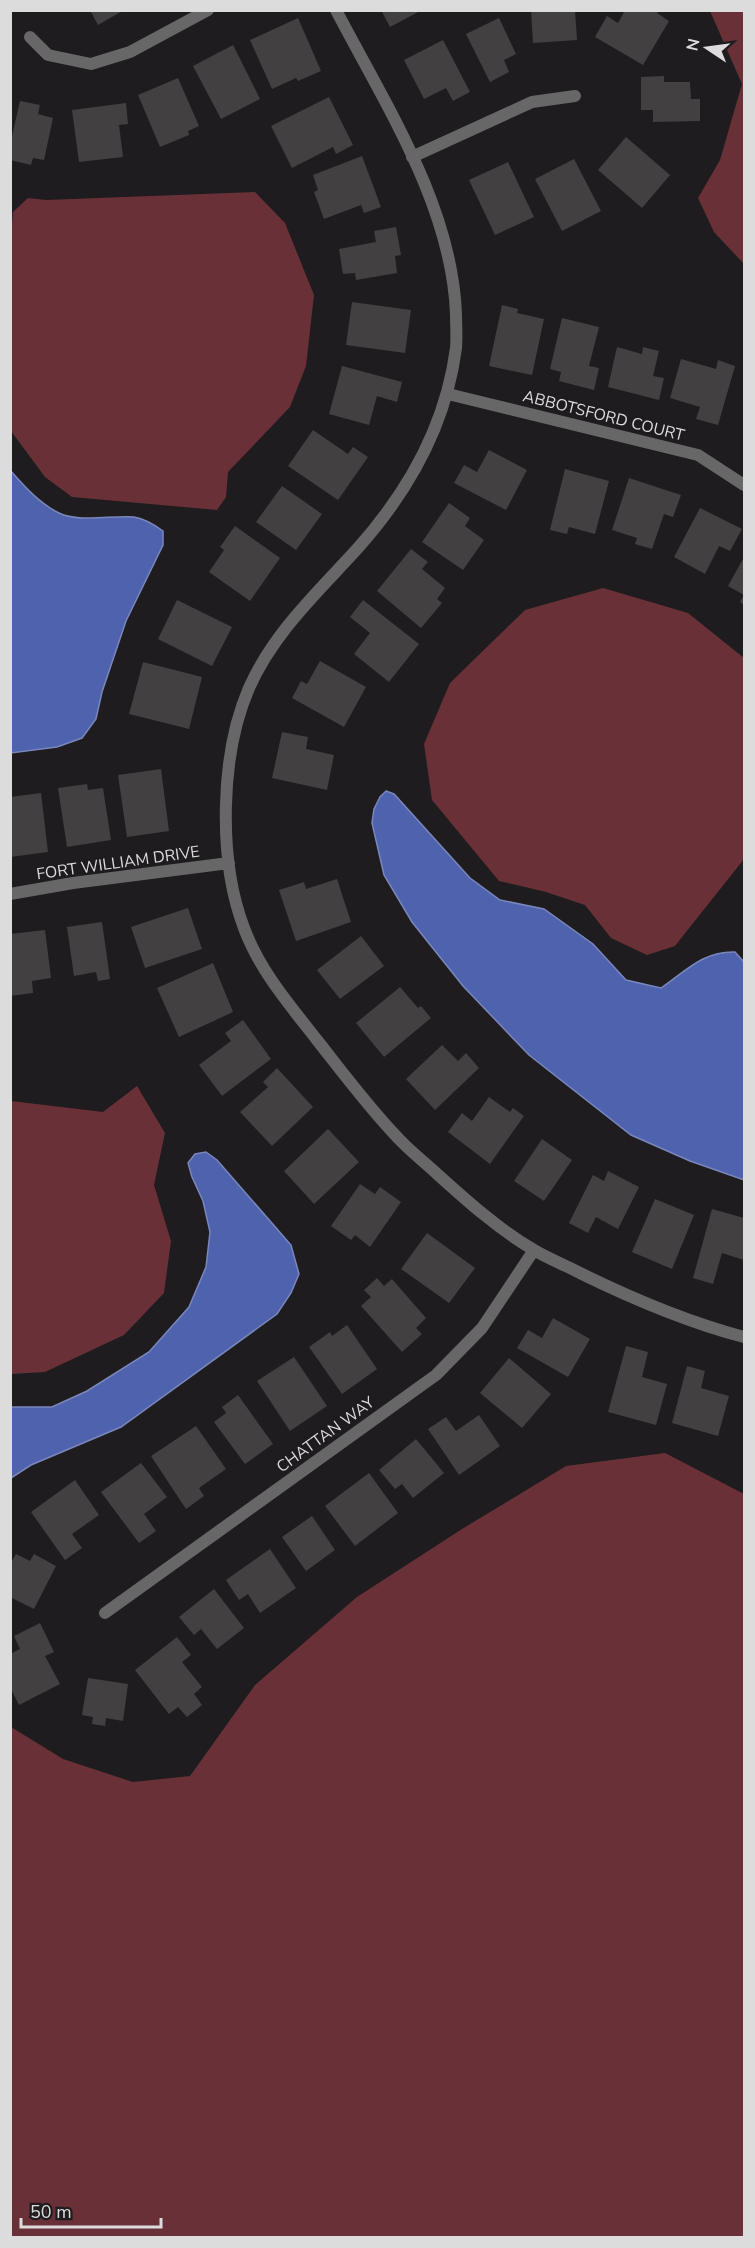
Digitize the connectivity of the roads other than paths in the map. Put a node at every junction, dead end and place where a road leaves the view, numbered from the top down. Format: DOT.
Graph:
graph roads {
  1 [pos="208,10"];
  2 [pos="336,10"];
  3 [pos="30,37"];
  4 [pos="575,96"];
  5 [pos="412,157"];
  6 [pos="448,394"];
  7 [pos="744,485"];
  8 [pos="229,863"];
  9 [pos="10,894"];
  10 [pos="534,1250"];
  11 [pos="744,1337"];
  12 [pos="105,1613"];
  1 -- 3 [label="street"];
  2 -- 5 [label="street"];
  4 -- 5 [label="street"];
  5 -- 6 [label="street"];
  6 -- 7 [label="street, ABBOTSFORD COURT"];
  6 -- 8 [label="street"];
  8 -- 9 [label="street, FORT WILLIAM DRIVE"];
  8 -- 10 [label="street"];
  10 -- 11 [label="street"];
  10 -- 12 [label="street, CHATTAN WAY"];
}
